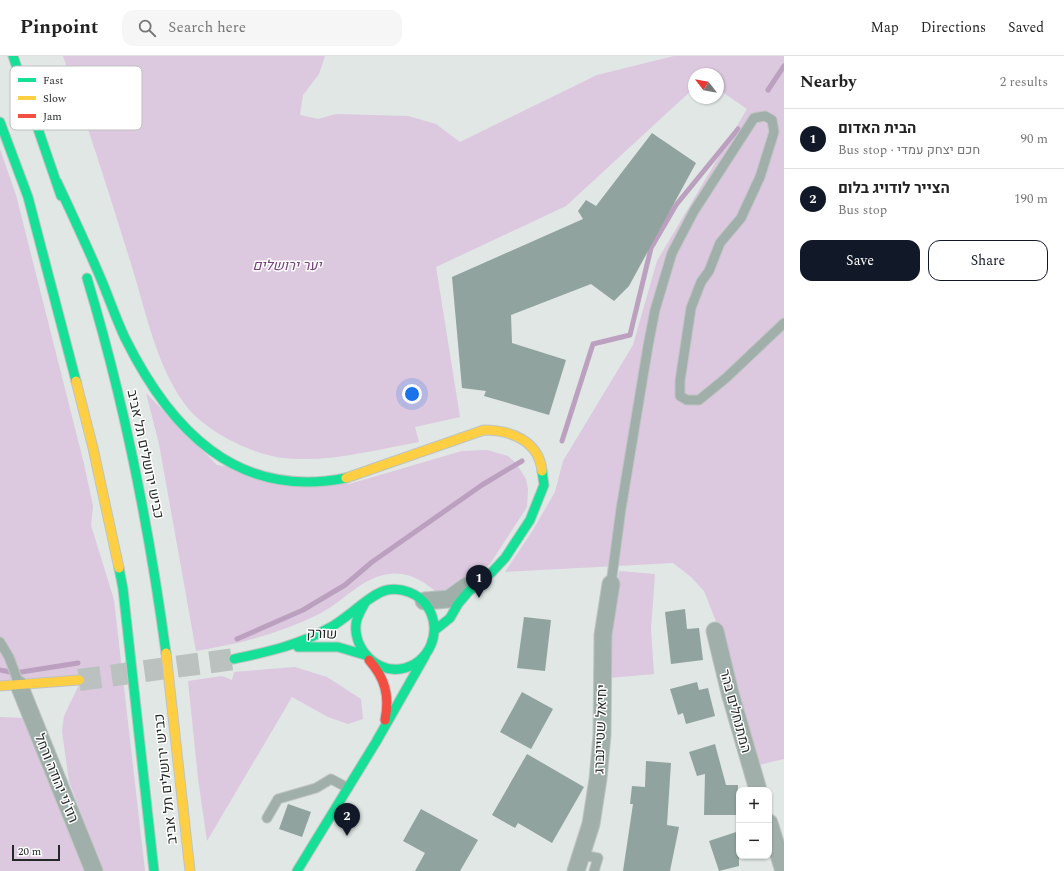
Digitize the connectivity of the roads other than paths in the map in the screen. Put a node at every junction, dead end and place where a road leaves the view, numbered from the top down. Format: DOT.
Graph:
graph roads {
  1 [pos="13,56"];
  2 [pos="16,66"];
  3 [pos="0,122"];
  4 [pos="39,130"];
  5 [pos="57,182"];
  6 [pos="80,255"];
  7 [pos="84,269"];
  8 [pos="784,323"];
  9 [pos="502,430"];
  10 [pos="611,584"];
  11 [pos="424,601"];
  12 [pos="365,603"];
  13 [pos="435,630"];
  14 [pos="715,631"];
  15 [pos="0,642"];
  16 [pos="277,649"];
  17 [pos="425,655"];
  18 [pos="367,657"];
  19 [pos="234,659"];
  20 [pos="79,680"];
  21 [pos="19,685"];
  22 [pos="0,686"];
  23 [pos="376,742"];
  24 [pos="757,787"];
  25 [pos="348,788"];
  26 [pos="267,818"];
  27 [pos="772,828"];
  28 [pos="780,842"];
  29 [pos="582,855"];
  30 [pos="94,871"];
  31 [pos="154,871"];
  32 [pos="190,871"];
  33 [pos="296,871"];
  34 [pos="576,871"];
  35 [pos="594,871"];
  36 [pos="784,871"];
  1 -- 2 [label="main road"];
  3 -- 31 [label="main road, כביש ירושלים תל אביב"];
  4 -- 5 [label="main road"];
  5 -- 6 [label="main road"];
  5 -- 9 [label="main road"];
  7 -- 32 [label="main road, כביש ירושלים תל אביב"];
  8 -- 10 [label="lane"];
  9 -- 11 [label="street"];
  9 -- 13 [label="main road"];
  10 -- 29 [label="street, יחיאל שטיינברג"];
  11 -- 12 [label="main road"];
  11 -- 13 [label="main road"];
  12 -- 16 [label="main road"];
  12 -- 18 [label="main road"];
  13 -- 17 [label="main road"];
  14 -- 24 [label="street, המתנחלים בהר"];
  15 -- 21 [label="lane"];
  16 -- 18 [label="main road, שורק"];
  16 -- 19 [label="main road"];
  17 -- 18 [label="main road"];
  17 -- 23 [label="main road"];
  18 -- 23 [label="main road"];
  20 -- 21 [label="main road"];
  21 -- 22 [label="main road"];
  21 -- 30 [label="street, רוז'ני יהודה ורחל"];
  23 -- 25 [label="main road"];
  25 -- 26 [label="lane"];
  25 -- 33 [label="main road"];
  27 -- 28 [label="street"];
  28 -- 36 [label="street"];
  29 -- 34 [label="street, יחיאל שטיינברג"];
  29 -- 35 [label="lane"];
}
